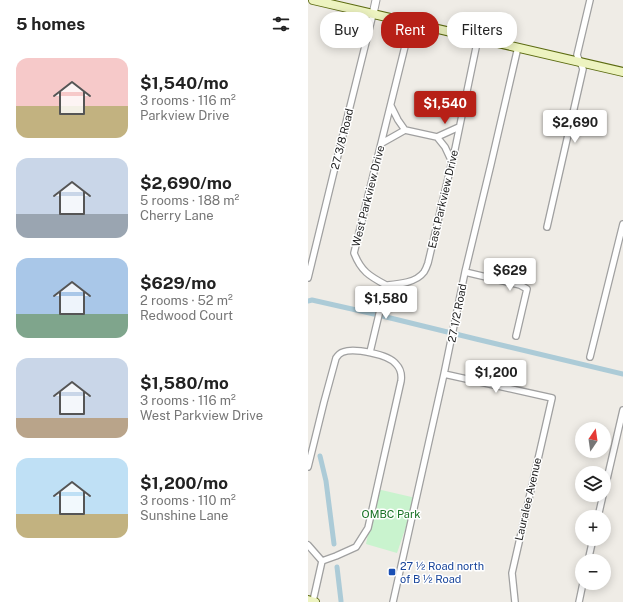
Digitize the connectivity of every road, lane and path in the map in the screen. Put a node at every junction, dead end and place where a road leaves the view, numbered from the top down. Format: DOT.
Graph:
graph roads {
  1 [pos="313,0"];
  2 [pos="376,0"];
  3 [pos="590,0"];
  4 [pos="364,12"];
  5 [pos="373,14"];
  6 [pos="381,16"];
  7 [pos="518,47"];
  8 [pos="365,48"];
  9 [pos="405,48"];
  10 [pos="476,48"];
  11 [pos="580,62"];
  12 [pos="623,72"];
  13 [pos="391,106"];
  14 [pos="459,127"];
  15 [pos="406,130"];
  16 [pos="437,137"];
  17 [pos="382,143"];
  18 [pos="452,162"];
  19 [pos="623,224"];
  20 [pos="547,227"];
  21 [pos="465,272"];
  22 [pos="308,278"];
  23 [pos="386,285"];
  24 [pos="516,336"];
  25 [pos="370,352"];
  26 [pos="590,357"];
  27 [pos="444,374"];
  28 [pos="623,410"];
  29 [pos="610,466"];
  30 [pos="308,467"];
  31 [pos="308,545"];
  32 [pos="322,561"];
  33 [pos="582,590"];
  34 [pos="312,601"];
  35 [pos="393,602"];
  36 [pos="515,602"];
  37 [pos="579,602"];
  1 -- 4 [label="main road"];
  2 -- 5 [label="street, 27 3/8 Road"];
  3 -- 11 [label="street"];
  5 -- 6 [label="main road"];
  7 -- 11 [label="main road"];
  7 -- 21 [label="street, 27 1/2 Road"];
  8 -- 22 [label="street, 27 3/8 Road"];
  9 -- 13 [label="street, West Parkview Drive"];
  10 -- 14 [label="street, East Parkview Drive"];
  11 -- 12 [label="main road"];
  11 -- 20 [label="street"];
  13 -- 15 [label="street"];
  13 -- 17 [label="street, West Parkview Drive"];
  14 -- 16 [label="street"];
  14 -- 18 [label="street, East Parkview Drive"];
  15 -- 16 [label="street"];
  15 -- 17 [label="street"];
  16 -- 18 [label="street"];
  17 -- 23 [label="street, West Parkview Drive"];
  18 -- 23 [label="street, East Parkview Drive"];
  19 -- 26 [label="street"];
  21 -- 24 [label="street"];
  21 -- 27 [label="street, 27 1/2 Road"];
  23 -- 25 [label="street"];
  25 -- 30 [label="street"];
  25 -- 32 [label="street"];
  27 -- 35 [label="street, 27 1/2 Road"];
  27 -- 36 [label="street, Lauralee Avenue"];
  28 -- 29 [label="street"];
  31 -- 32 [label="street"];
  32 -- 34 [label="street"];
  33 -- 37 [label="street"];
}
